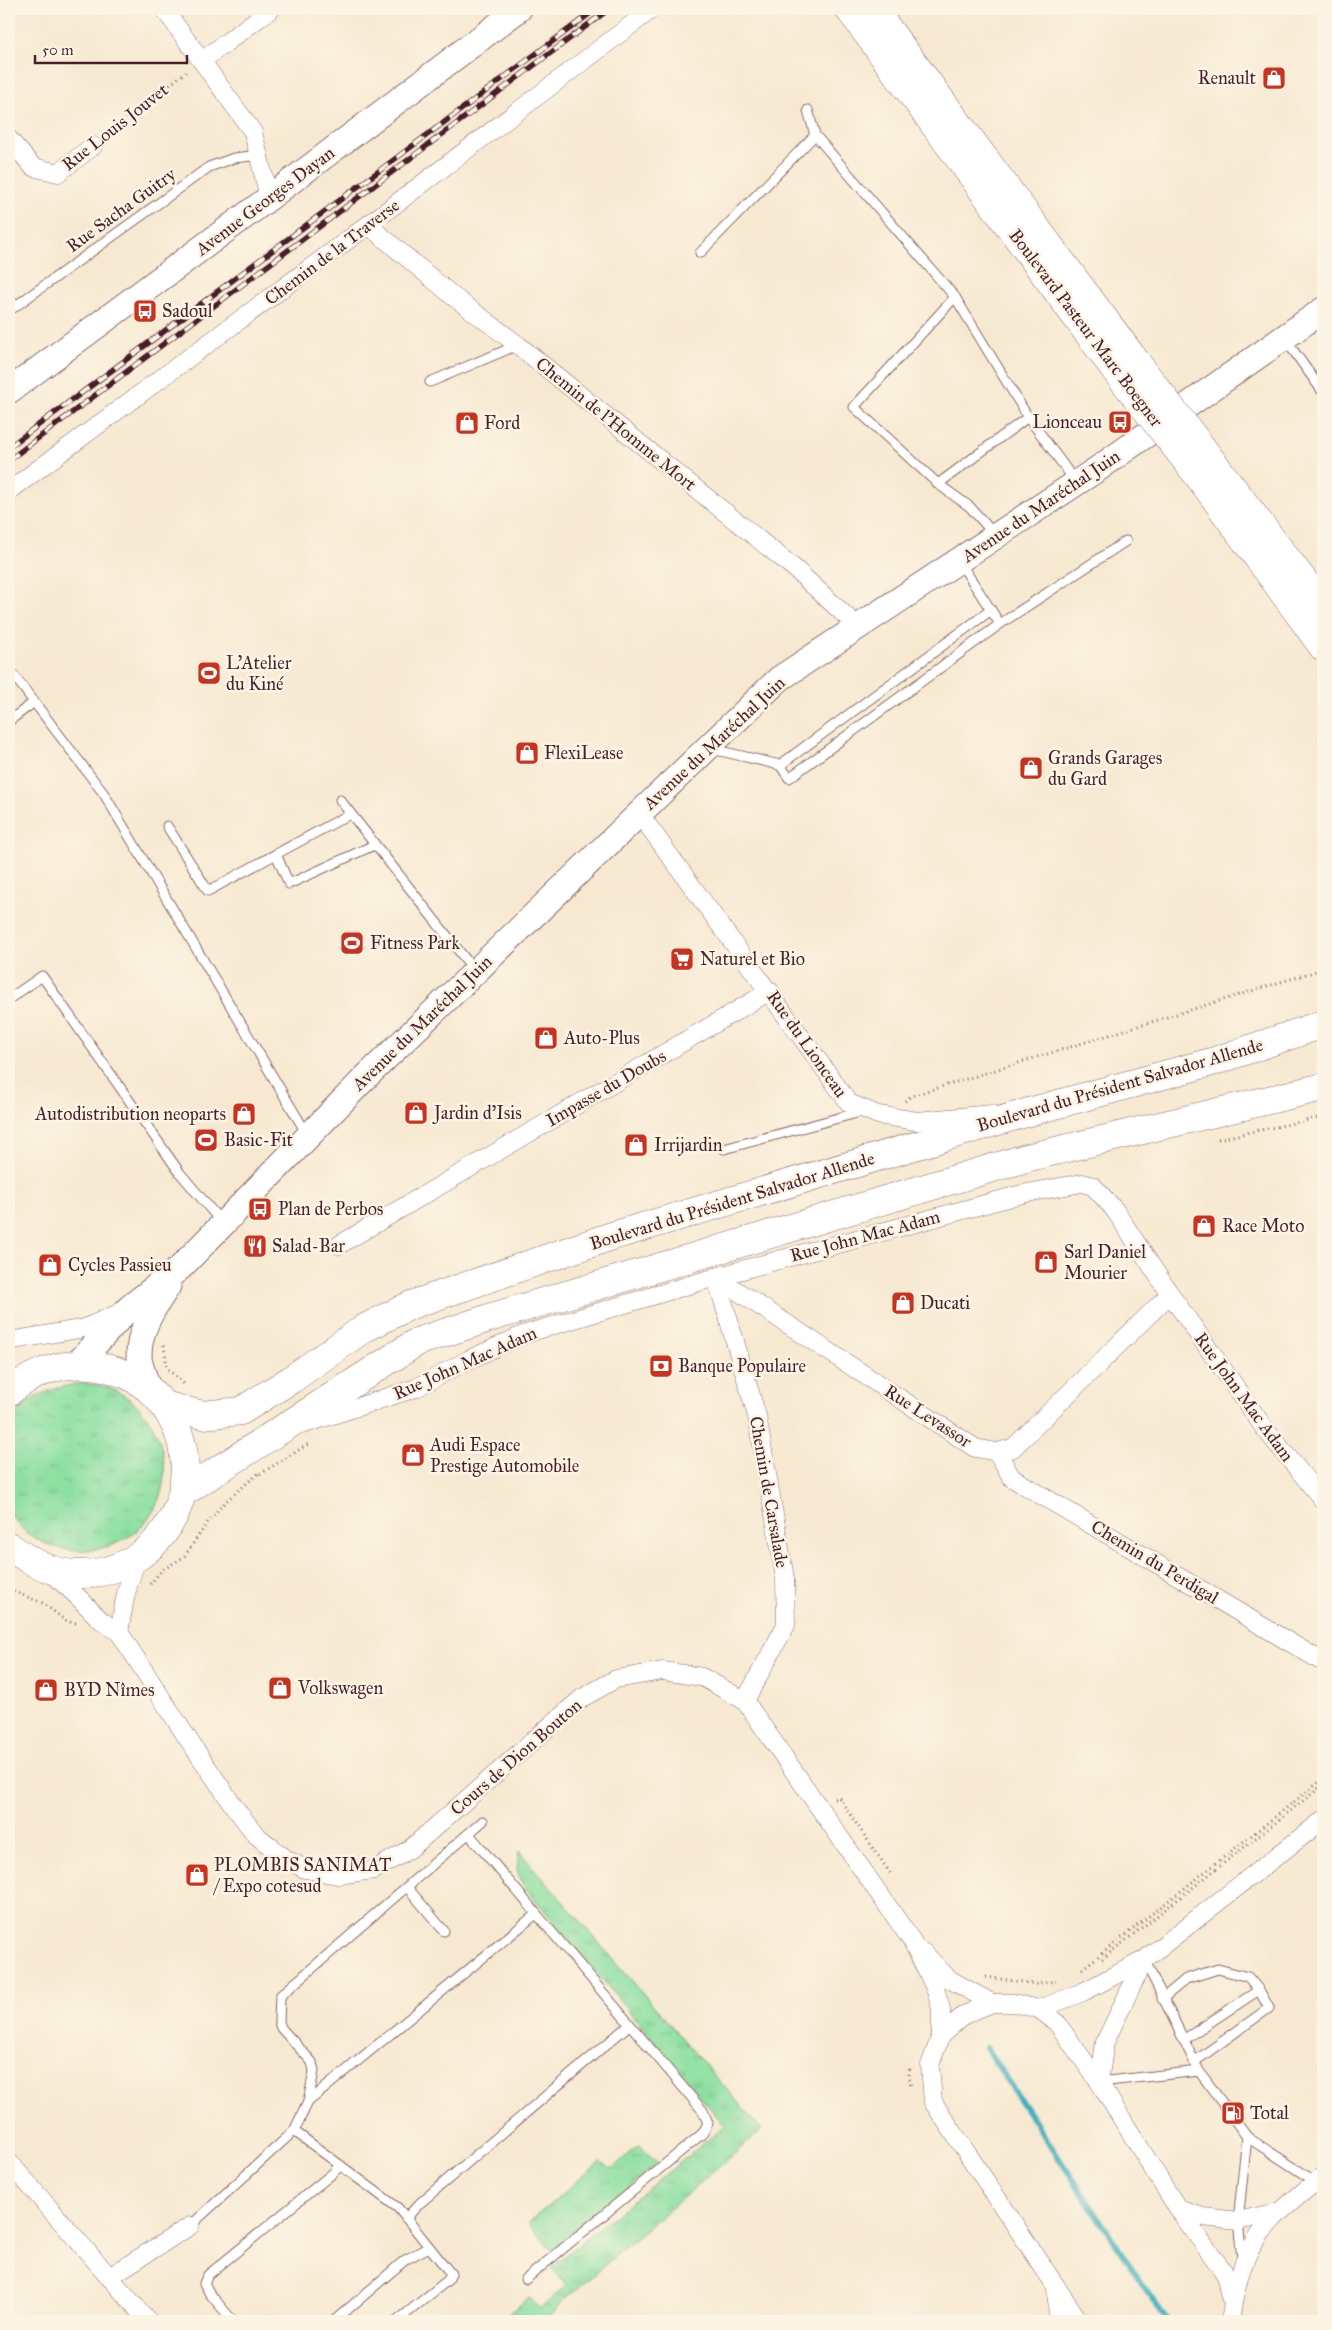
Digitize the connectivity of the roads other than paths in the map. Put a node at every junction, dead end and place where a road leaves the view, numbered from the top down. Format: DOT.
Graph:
graph roads {
  1 [pos="164,9"];
  2 [pos="271,9"];
  3 [pos="519,9"];
  4 [pos="652,9"];
  5 [pos="849,9"];
  6 [pos="873,9"];
  7 [pos="203,60"];
  8 [pos="808,110"];
  9 [pos="815,135"];
  10 [pos="9,139"];
  11 [pos="93,146"];
  12 [pos="260,155"];
  13 [pos="269,198"];
  14 [pos="368,225"];
  15 [pos="700,253"];
  16 [pos="955,297"];
  17 [pos="9,307"];
  18 [pos="1323,310"];
  19 [pos="1284,337"];
  20 [pos="518,345"];
  21 [pos="1125,365"];
  22 [pos="430,382"];
  23 [pos="9,391"];
  24 [pos="1323,392"];
  25 [pos="1028,417"];
  26 [pos="1208,471"];
  27 [pos="1076,482"];
  28 [pos="938,484"];
  29 [pos="9,491"];
  30 [pos="996,536"];
  31 [pos="1126,541"];
  32 [pos="959,561"];
  33 [pos="1319,595"];
  34 [pos="991,610"];
  35 [pos="1000,624"];
  36 [pos="859,628"];
  37 [pos="1323,647"];
  38 [pos="9,669"];
  39 [pos="34,702"];
  40 [pos="9,721"];
  41 [pos="707,748"];
  42 [pos="780,764"];
  43 [pos="340,800"];
  44 [pos="639,813"];
  45 [pos="350,814"];
  46 [pos="167,826"];
  47 [pos="374,844"];
  48 [pos="276,854"];
  49 [pos="476,972"];
  50 [pos="770,991"];
  51 [pos="9,999"];
  52 [pos="1323,1004"];
  53 [pos="1323,1024"];
  54 [pos="1215,1061"];
  55 [pos="1323,1087"];
  56 [pos="867,1110"];
  57 [pos="1029,1112"];
  58 [pos="309,1136"];
  59 [pos="724,1149"];
  60 [pos="223,1224"];
  61 [pos="339,1245"];
  62 [pos="181,1267"];
  63 [pos="716,1277"];
  64 [pos="1170,1294"];
  65 [pos="130,1307"];
  66 [pos="9,1341"];
  67 [pos="76,1364"];
  68 [pos="12,1386"];
  69 [pos="156,1396"];
  70 [pos="273,1434"];
  71 [pos="997,1452"];
  72 [pos="184,1492"];
  73 [pos="1323,1500"];
  74 [pos="9,1546"];
  75 [pos="137,1558"];
  76 [pos="46,1568"];
  77 [pos="119,1632"];
  78 [pos="1323,1662"];
  79 [pos="745,1701"];
  80 [pos="1323,1820"];
  81 [pos="483,1821"];
  82 [pos="469,1834"];
  83 [pos="407,1887"];
  84 [pos="536,1914"];
  85 [pos="444,1931"];
  86 [pos="912,1941"];
  87 [pos="1144,1960"];
  88 [pos="1259,1990"];
  89 [pos="1162,1998"];
  90 [pos="992,2003"];
  91 [pos="1039,2009"];
  92 [pos="629,2025"];
  93 [pos="941,2035"];
  94 [pos="1183,2040"];
  95 [pos="1194,2062"];
  96 [pos="1198,2071"];
  97 [pos="1099,2082"];
  98 [pos="308,2102"];
  99 [pos="294,2131"];
  100 [pos="1247,2137"];
  101 [pos="9,2162"];
  102 [pos="340,2165"];
  103 [pos="1320,2179"];
  104 [pos="1178,2209"];
  105 [pos="1278,2212"];
  106 [pos="406,2218"];
  107 [pos="1238,2222"];
  108 [pos="190,2226"];
  109 [pos="429,2247"];
  110 [pos="1242,2266"];
  111 [pos="109,2277"];
  112 [pos="526,2279"];
  113 [pos="1056,2286"];
  114 [pos="1233,2303"];
  115 [pos="148,2321"];
  116 [pos="233,2321"];
  117 [pos="334,2321"];
  118 [pos="397,2321"];
  119 [pos="1058,2321"];
  120 [pos="1079,2321"];
  121 [pos="1230,2321"];
  1 -- 7 [label="street"];
  2 -- 7 [label="street"];
  3 -- 13 [label="street, Avenue Georges Dayan"];
  4 -- 14 [label="street, Chemin de la Traverse"];
  5 -- 21 [label="main road, Boulevard Pasteur Marc Boegner"];
  6 -- 21 [label="main road, Boulevard Pasteur Marc Boegner"];
  7 -- 12 [label="street"];
  8 -- 9 [label="lane"];
  9 -- 15 [label="lane"];
  9 -- 16 [label="lane"];
  10 -- 11 [label="street, Rue Louis Jouvet"];
  12 -- 13 [label="street"];
  12 -- 17 [label="lane, Rue Sacha Guitry"];
  13 -- 23 [label="street, Avenue Georges Dayan"];
  14 -- 20 [label="street, Chemin de l'Homme Mort"];
  14 -- 29 [label="street, Chemin de la Traverse"];
  16 -- 25 [label="lane"];
  16 -- 28 [label="lane"];
  18 -- 19 [label="street, Avenue du Maréchal Juin"];
  19 -- 24 [label="lane"];
  19 -- 27 [label="street, Avenue du Maréchal Juin"];
  20 -- 22 [label="lane"];
  20 -- 36 [label="street, Chemin de l'Homme Mort"];
  21 -- 26 [label="main road, Boulevard Pasteur Marc Boegner, bridge"];
  25 -- 27 [label="lane"];
  25 -- 28 [label="lane"];
  26 -- 33 [label="main road, Boulevard Pasteur Marc Boegner"];
  26 -- 37 [label="main road, Boulevard Pasteur Marc Boegner"];
  27 -- 30 [label="street, Avenue du Maréchal Juin"];
  28 -- 30 [label="lane"];
  30 -- 32 [label="street, Avenue du Maréchal Juin"];
  31 -- 35 [label="lane"];
  32 -- 34 [label="lane"];
  32 -- 36 [label="street, Avenue du Maréchal Juin"];
  34 -- 35 [label="lane"];
  34 -- 42 [label="lane"];
  35 -- 42 [label="lane"];
  36 -- 41 [label="street, Avenue du Maréchal Juin"];
  38 -- 39 [label="lane"];
  39 -- 40 [label="lane"];
  39 -- 58 [label="lane"];
  41 -- 42 [label="lane"];
  41 -- 44 [label="street, Avenue du Maréchal Juin"];
  43 -- 45 [label="lane"];
  44 -- 49 [label="street, Avenue du Maréchal Juin"];
  44 -- 50 [label="street, Rue du Lionceau"];
  45 -- 47 [label="lane"];
  45 -- 48 [label="lane"];
  46 -- 48 [label="lane"];
  47 -- 48 [label="lane"];
  47 -- 49 [label="lane"];
  49 -- 58 [label="street, Avenue du Maréchal Juin"];
  50 -- 56 [label="street, Rue du Lionceau"];
  50 -- 61 [label="street, Impasse du Doubs"];
  51 -- 60 [label="lane"];
  52 -- 54 [label="main road"];
  53 -- 54 [label="main road, Boulevard du Président Salvador Allende"];
  54 -- 57 [label="main road, Boulevard du Président Salvador Allende"];
  55 -- 70 [label="main road"];
  56 -- 57 [label="street, Rue du Lionceau"];
  56 -- 59 [label="lane"];
  57 -- 69 [label="main road, Boulevard du Président Salvador Allende"];
  58 -- 60 [label="street, Avenue du Maréchal Juin"];
  60 -- 62 [label="street, Avenue du Maréchal Juin"];
  62 -- 65 [label="street, Avenue du Maréchal Juin"];
  62 -- 69 [label="street, Avenue du Maréchal Juin"];
  63 -- 64 [label="street, Rue John Mac Adam"];
  63 -- 70 [label="street, Rue John Mac Adam"];
  63 -- 71 [label="street, Rue Levassor"];
  63 -- 79 [label="street, Chemin de Carsalade"];
  64 -- 71 [label="street"];
  64 -- 73 [label="street, Rue John Mac Adam"];
  65 -- 66 [label="street"];
  65 -- 67 [label="street, Avenue du Maréchal Juin"];
  67 -- 68 [label="main road"];
  67 -- 69 [label="main road"];
  69 -- 72 [label="main road"];
  70 -- 72 [label="main road"];
  71 -- 78 [label="street, Chemin du Perdigal"];
  72 -- 75 [label="main road"];
  74 -- 76 [label="main road"];
  75 -- 76 [label="main road"];
  75 -- 77 [label="street"];
  76 -- 77 [label="street, Cours de Dion Bouton"];
  77 -- 79 [label="street, Cours de Dion Bouton"];
  79 -- 86 [label="street, Cours de Dion Bouton"];
  80 -- 87 [label="street"];
  81 -- 82 [label="lane"];
  82 -- 83 [label="lane"];
  82 -- 84 [label="lane"];
  83 -- 85 [label="lane"];
  83 -- 98 [label="lane"];
  84 -- 92 [label="lane"];
  84 -- 98 [label="lane"];
  86 -- 90 [label="street, Cours de Dion Bouton"];
  86 -- 93 [label="street, Cours de Dion Bouton"];
  87 -- 89 [label="lane"];
  87 -- 91 [label="street"];
  87 -- 97 [label="street"];
  88 -- 89 [label="lane"];
  88 -- 94 [label="lane"];
  88 -- 95 [label="lane"];
  89 -- 94 [label="lane"];
  90 -- 91 [label="street"];
  90 -- 93 [label="street"];
  91 -- 97 [label="street"];
  92 -- 106 [label="lane"];
  92 -- 112 [label="lane"];
  93 -- 113 [label="street"];
  94 -- 95 [label="lane"];
  95 -- 96 [label="lane"];
  96 -- 97 [label="lane"];
  96 -- 100 [label="lane"];
  97 -- 104 [label="street"];
  98 -- 99 [label="lane"];
  99 -- 102 [label="lane"];
  99 -- 108 [label="lane"];
  100 -- 103 [label="lane"];
  100 -- 107 [label="lane"];
  101 -- 111 [label="street"];
  102 -- 106 [label="lane"];
  102 -- 116 [label="lane"];
  103 -- 105 [label="street"];
  104 -- 107 [label="street"];
  104 -- 114 [label="street"];
  105 -- 107 [label="street"];
  105 -- 110 [label="street"];
  106 -- 109 [label="lane"];
  107 -- 110 [label="lane"];
  108 -- 111 [label="street"];
  109 -- 117 [label="lane"];
  109 -- 118 [label="lane"];
  110 -- 114 [label="street"];
  111 -- 115 [label="street"];
  113 -- 119 [label="street"];
  113 -- 120 [label="street"];
  114 -- 121 [label="street"];
}
